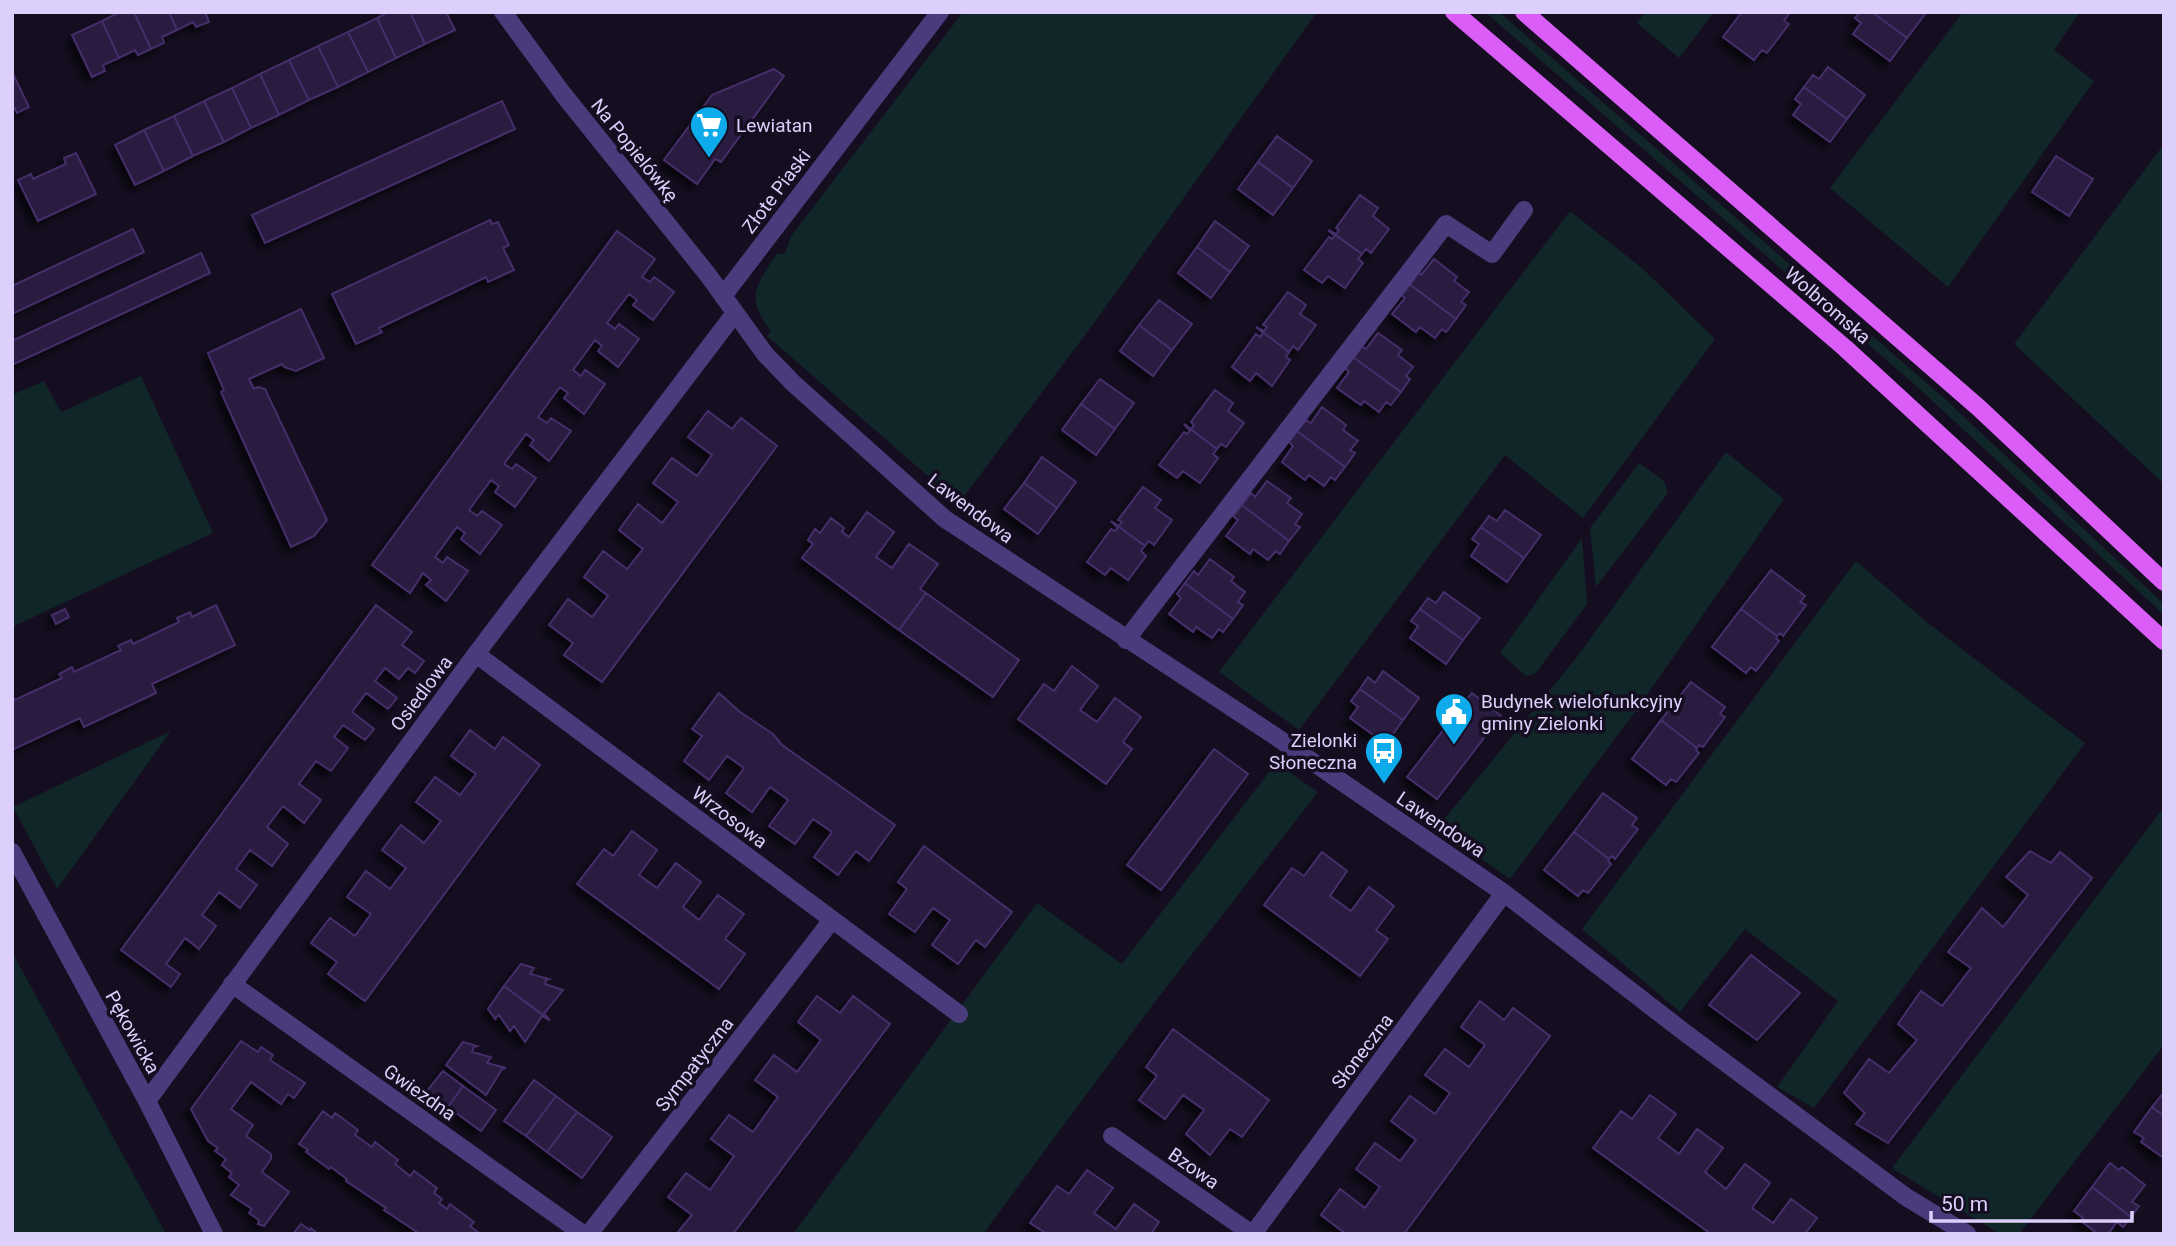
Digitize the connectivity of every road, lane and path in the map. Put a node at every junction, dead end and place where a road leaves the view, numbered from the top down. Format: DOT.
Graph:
graph roads {
  1 [pos="502,12"];
  2 [pos="940,12"];
  3 [pos="1454,12"];
  4 [pos="1524,12"];
  5 [pos="1524,210"];
  6 [pos="723,296"];
  7 [pos="735,313"];
  8 [pos="2164,582"];
  9 [pos="1126,640"];
  10 [pos="2164,641"];
  11 [pos="476,654"];
  12 [pos="12,852"];
  13 [pos="1504,893"];
  14 [pos="832,920"];
  15 [pos="232,984"];
  16 [pos="959,1014"];
  17 [pos="147,1101"];
  18 [pos="1112,1136"];
  19 [pos="214,1234"];
  20 [pos="583,1234"];
  21 [pos="589,1234"];
  22 [pos="1252,1234"];
  23 [pos="1967,1234"];
  1 -- 6 [label="street, Na Popielówkę"];
  2 -- 6 [label="street, Złote Piaski"];
  3 -- 10 [label="main road, Wolbromska"];
  4 -- 8 [label="main road, Wolbromska"];
  5 -- 9 [label="street"];
  6 -- 7 [label="street, Na Popielówkę"];
  7 -- 9 [label="street, Lawendowa"];
  7 -- 11 [label="street, Osiedlowa"];
  9 -- 13 [label="street, Lawendowa"];
  11 -- 14 [label="street, Wrzosowa"];
  11 -- 15 [label="street, Osiedlowa"];
  12 -- 17 [label="street, Pękowicka"];
  13 -- 22 [label="street, Słoneczna"];
  13 -- 23 [label="street, Lawendowa"];
  14 -- 16 [label="street, Wrzosowa"];
  14 -- 21 [label="street, Sympatyczna"];
  15 -- 17 [label="street, Osiedlowa"];
  15 -- 20 [label="street, Gwiezdna"];
  17 -- 19 [label="street, Pękowicka"];
  18 -- 22 [label="street, Bzowa"];
}
